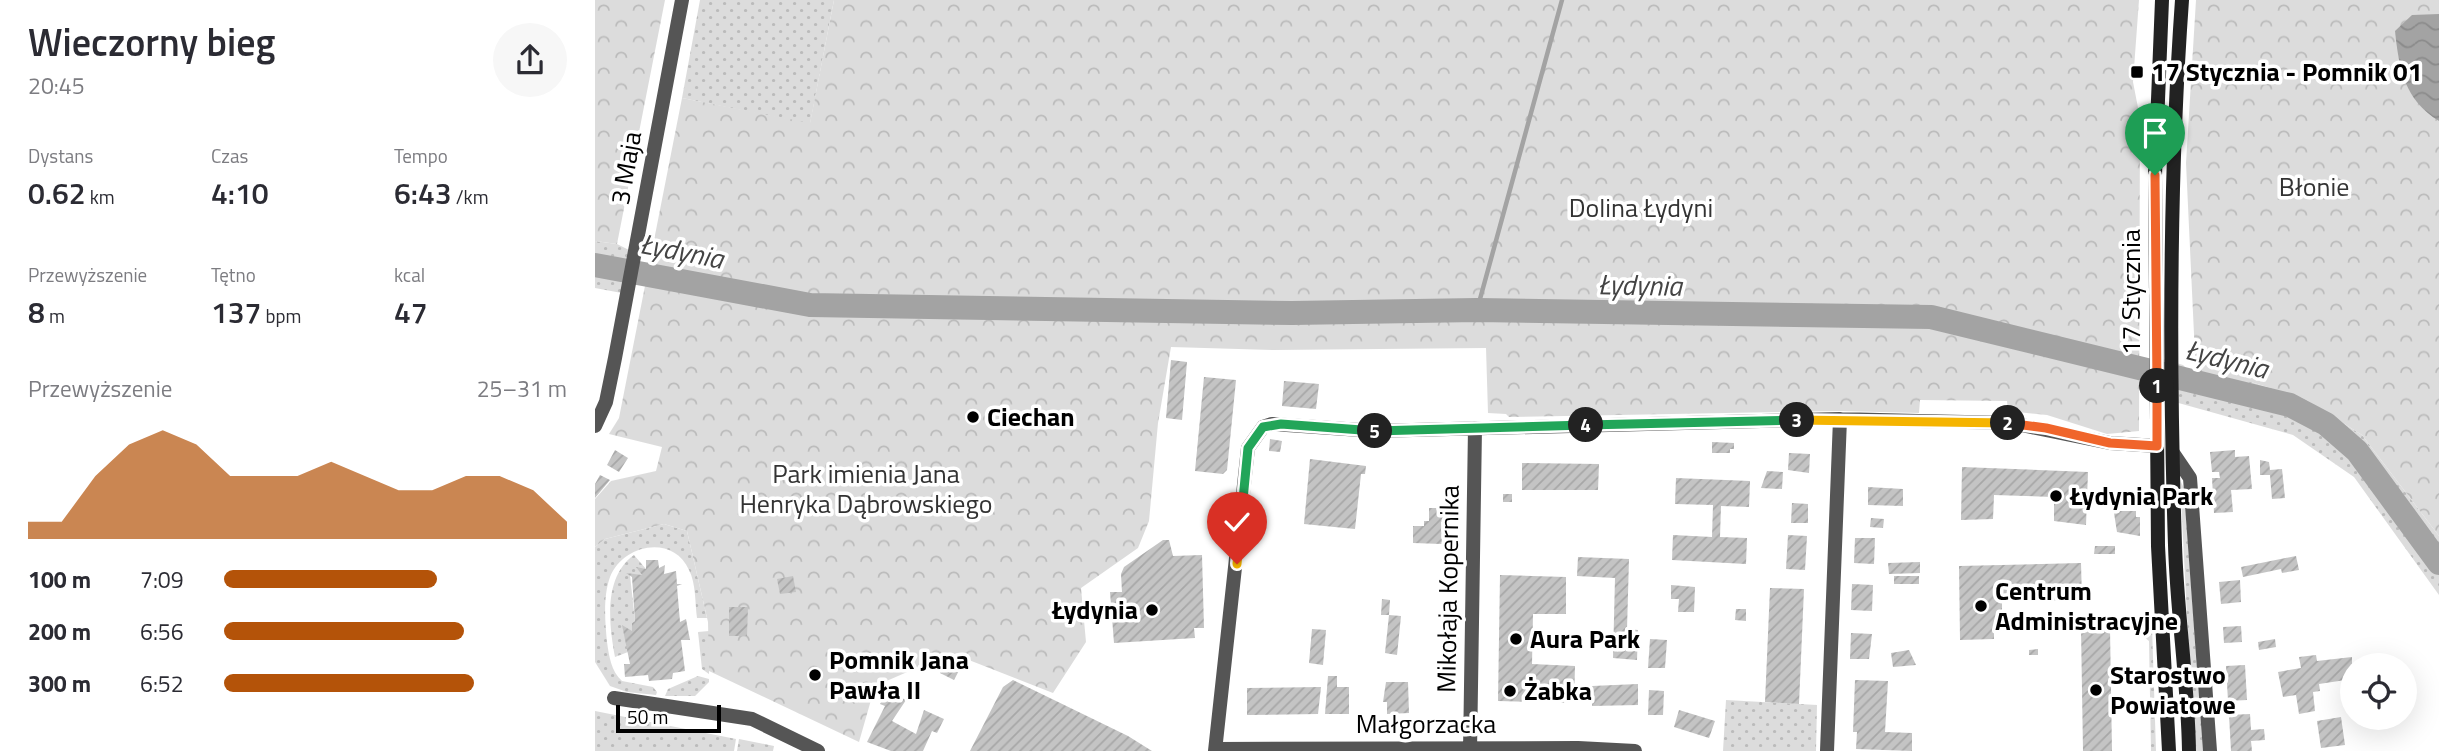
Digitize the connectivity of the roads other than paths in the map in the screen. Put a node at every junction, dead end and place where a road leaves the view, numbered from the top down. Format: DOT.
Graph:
graph roads {
  1 [pos="682,0"];
  2 [pos="2162,0"];
  3 [pos="2182,0"];
  4 [pos="2163,342"];
  5 [pos="1840,419"];
  6 [pos="595,426"];
  7 [pos="1475,428"];
  8 [pos="2157,446"];
  9 [pos="2173,453"];
  10 [pos="614,698"];
  11 [pos="1470,749"];
  12 [pos="1216,750"];
  13 [pos="818,751"];
  14 [pos="1635,751"];
  15 [pos="1827,751"];
  16 [pos="2169,751"];
  17 [pos="2189,751"];
  18 [pos="2210,751"];
  1 -- 6 [label="street, 3 Maja"];
  2 -- 4 [label="main road, 17 Stycznia"];
  3 -- 4 [label="main road, 17 Stycznia"];
  4 -- 8 [label="main road, 17 Stycznia"];
  4 -- 9 [label="main road, 17 Stycznia"];
  5 -- 7 [label="street"];
  5 -- 8 [label="street"];
  5 -- 15 [label="street"];
  7 -- 11 [label="street, Mikołaja Kopernika"];
  7 -- 12 [label="street"];
  8 -- 16 [label="main road, 17 Stycznia"];
  9 -- 17 [label="main road, 17 Stycznia"];
  9 -- 18 [label="street, 17 Stycznia"];
  10 -- 13 [label="street"];
  11 -- 12 [label="street, Małgorzacka"];
  11 -- 14 [label="street, Małgorzacka"];
}
